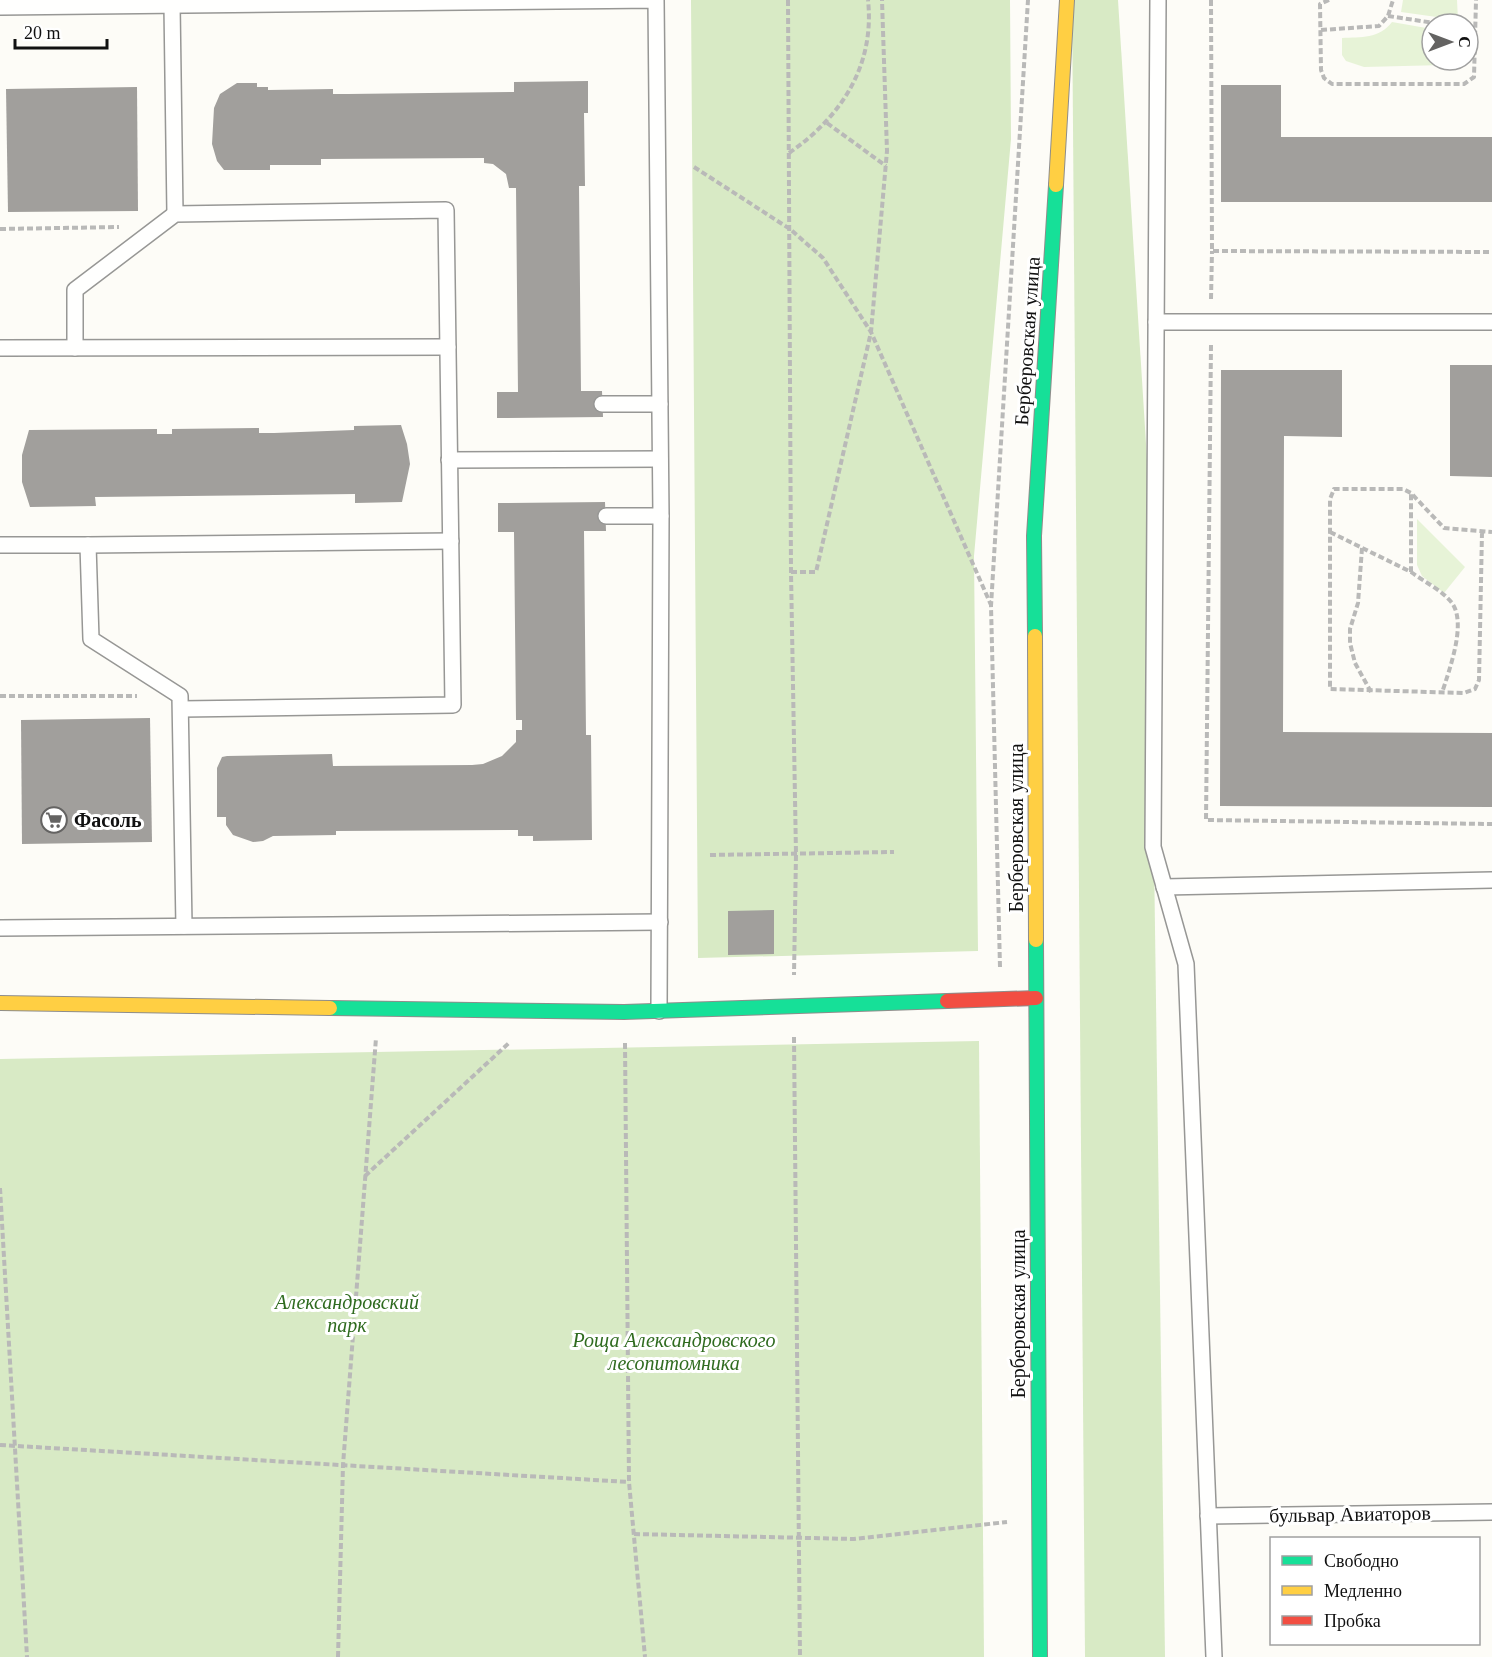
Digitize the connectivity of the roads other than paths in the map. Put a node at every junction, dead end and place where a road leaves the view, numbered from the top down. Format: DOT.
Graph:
graph roads {
  1 [pos="1067,0"];
  2 [pos="1158,0"];
  3 [pos="172,5"];
  4 [pos="0,7"];
  5 [pos="175,214"];
  6 [pos="1156,322"];
  7 [pos="1492,322"];
  8 [pos="448,347"];
  9 [pos="0,348"];
  10 [pos="75,348"];
  11 [pos="602,404"];
  12 [pos="660,404"];
  13 [pos="660,459"];
  14 [pos="450,460"];
  15 [pos="606,516"];
  16 [pos="662,516"];
  17 [pos="450,541"];
  18 [pos="0,545"];
  19 [pos="88,545"];
  20 [pos="181,702"];
  21 [pos="1492,880"];
  22 [pos="1164,887"];
  23 [pos="660,922"];
  24 [pos="184,926"];
  25 [pos="0,928"];
  26 [pos="1036,998"];
  27 [pos="0,1003"];
  28 [pos="659,1011"];
  29 [pos="1492,1512"];
  30 [pos="1208,1516"];
  31 [pos="1040,1657"];
  32 [pos="1214,1657"];
  1 -- 26 [label="street, Берберовская улица"];
  2 -- 6 [label="lane"];
  3 -- 4 [label="lane"];
  3 -- 5 [label="lane"];
  3 -- 12 [label="lane"];
  5 -- 8 [label="lane"];
  5 -- 10 [label="lane"];
  6 -- 7 [label="lane"];
  6 -- 22 [label="lane"];
  8 -- 10 [label="lane"];
  8 -- 14 [label="lane"];
  9 -- 10 [label="lane"];
  11 -- 12 [label="lane"];
  12 -- 13 [label="lane"];
  13 -- 14 [label="lane"];
  13 -- 16 [label="lane"];
  14 -- 17 [label="lane"];
  15 -- 16 [label="lane"];
  16 -- 23 [label="lane"];
  17 -- 19 [label="lane"];
  17 -- 20 [label="lane"];
  18 -- 19 [label="lane"];
  19 -- 20 [label="lane"];
  20 -- 24 [label="lane"];
  21 -- 22 [label="lane"];
  22 -- 30 [label="lane"];
  23 -- 24 [label="lane"];
  23 -- 28 [label="lane"];
  24 -- 25 [label="lane"];
  26 -- 28 [label="street"];
  26 -- 31 [label="street, Берберовская улица"];
  27 -- 28 [label="street"];
  29 -- 30 [label="lane, бульвар Авиаторов"];
  30 -- 32 [label="lane"];
}
